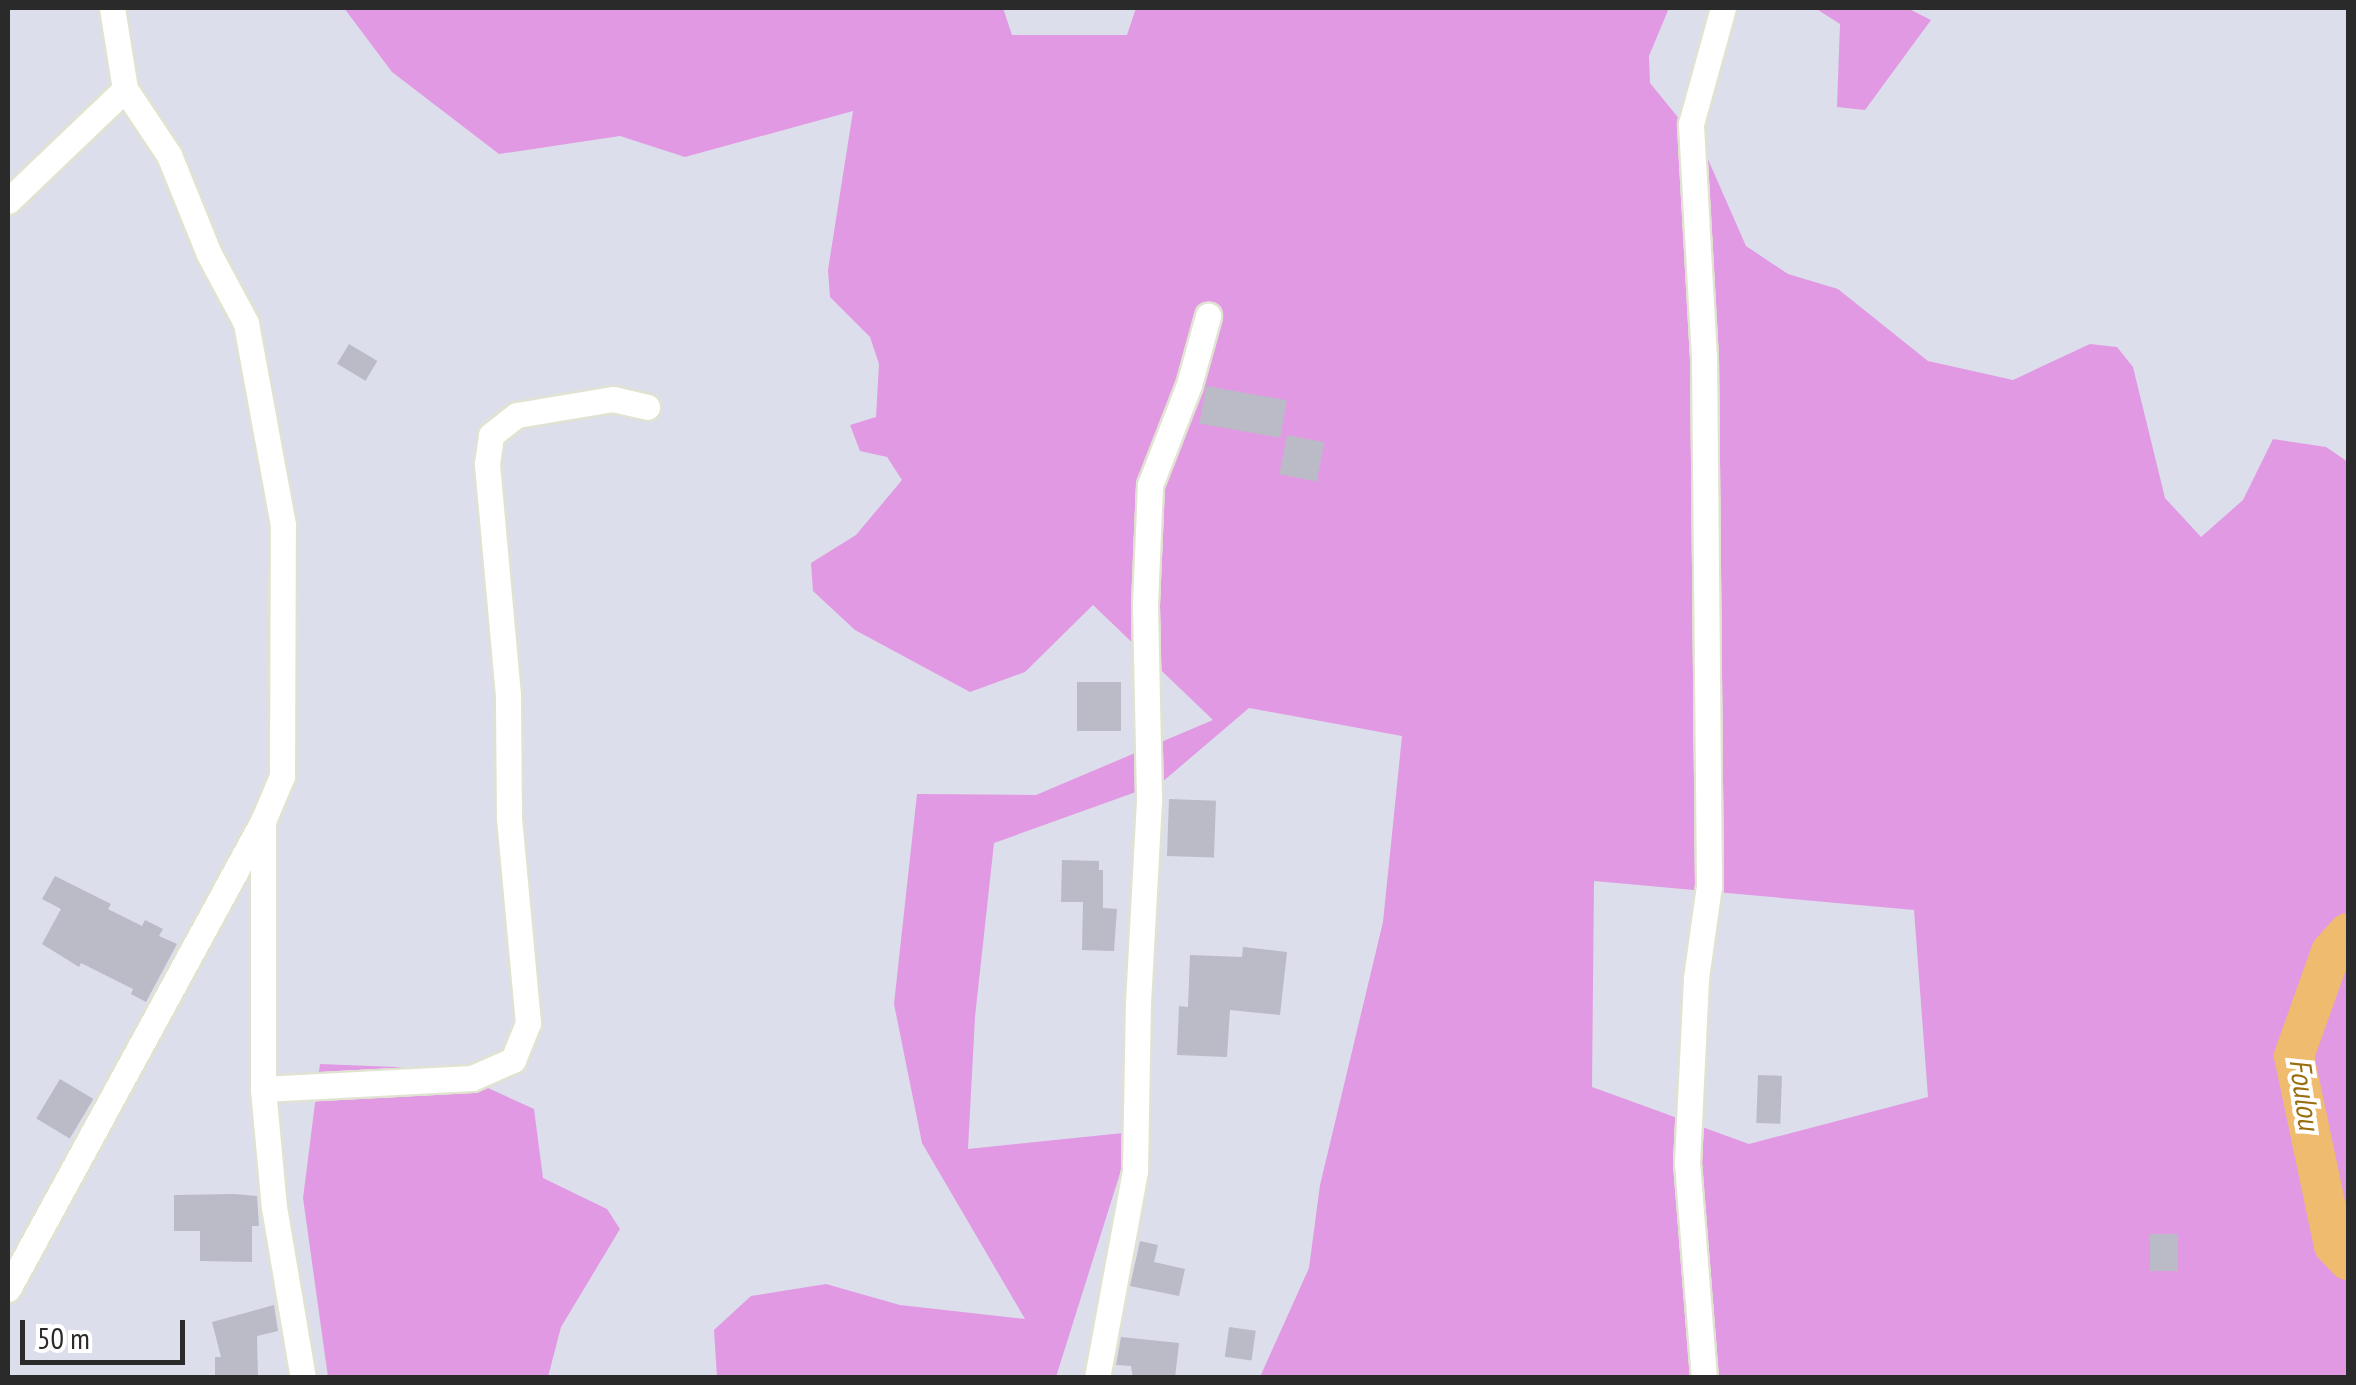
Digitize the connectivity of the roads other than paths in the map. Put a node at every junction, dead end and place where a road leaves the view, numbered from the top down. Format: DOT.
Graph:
graph roads {
  1 [pos="112,8"];
  2 [pos="1723,8"];
  3 [pos="126,89"];
  4 [pos="8,200"];
  5 [pos="1208,316"];
  6 [pos="648,408"];
  7 [pos="262,821"];
  8 [pos="263,1089"];
  9 [pos="8,1289"];
  10 [pos="303,1378"];
  11 [pos="1097,1378"];
  12 [pos="1704,1378"];
  1 -- 3 [label="street"];
  2 -- 12 [label="street"];
  3 -- 4 [label="street"];
  3 -- 7 [label="street"];
  5 -- 11 [label="street"];
  6 -- 8 [label="street"];
  7 -- 8 [label="street"];
  7 -- 9 [label="street"];
  8 -- 10 [label="street"];
}
